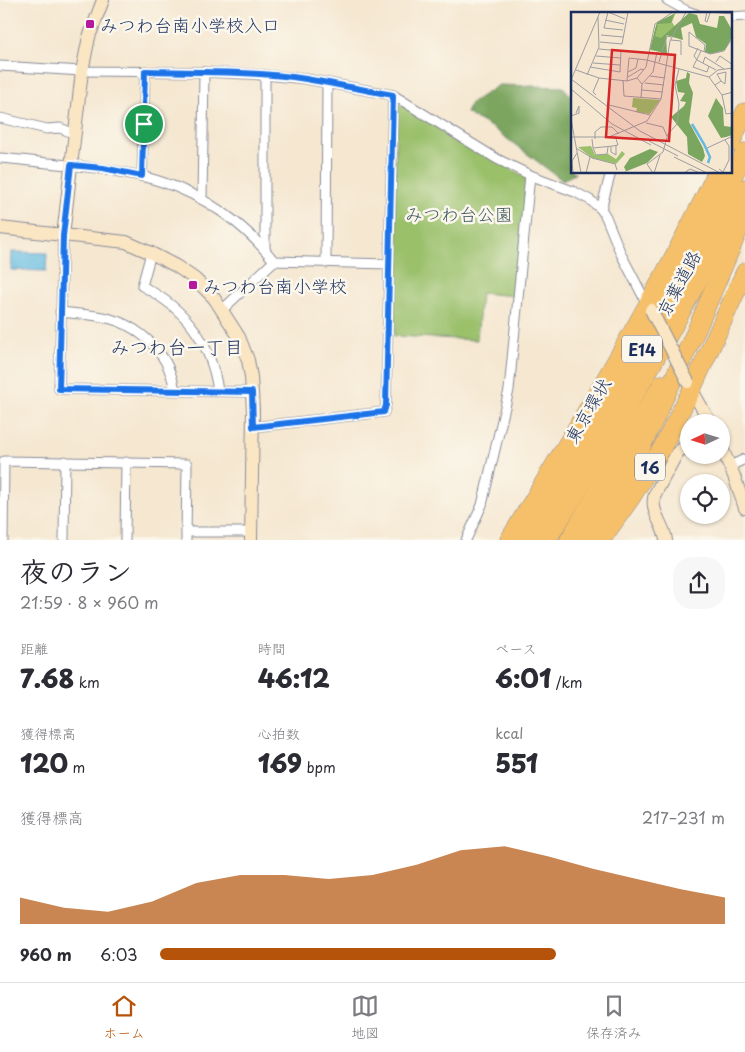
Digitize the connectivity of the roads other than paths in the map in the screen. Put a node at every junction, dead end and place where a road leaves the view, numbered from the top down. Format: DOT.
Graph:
graph roads {
  1 [pos="103,0"];
  2 [pos="667,0"];
  3 [pos="692,12"];
  4 [pos="745,16"];
  5 [pos="732,17"];
  6 [pos="0,66"];
  7 [pos="82,71"];
  8 [pos="145,71"];
  9 [pos="204,72"];
  10 [pos="265,75"];
  11 [pos="327,83"];
  12 [pos="393,95"];
  13 [pos="745,112"];
  14 [pos="0,118"];
  15 [pos="75,134"];
  16 [pos="732,141"];
  17 [pos="745,152"];
  18 [pos="0,158"];
  19 [pos="71,165"];
  20 [pos="610,174"];
  21 [pos="716,174"];
  22 [pos="530,175"];
  23 [pos="142,176"];
  24 [pos="745,188"];
  25 [pos="202,199"];
  26 [pos="601,209"];
  27 [pos="745,215"];
  28 [pos="0,228"];
  29 [pos="63,236"];
  30 [pos="265,250"];
  31 [pos="151,253"];
  32 [pos="274,261"];
  33 [pos="326,263"];
  34 [pos="389,264"];
  35 [pos="745,272"];
  36 [pos="649,307"];
  37 [pos="222,310"];
  38 [pos="60,312"];
  39 [pos="696,331"];
  40 [pos="690,386"];
  41 [pos="175,390"];
  42 [pos="218,391"];
  43 [pos="252,392"];
  44 [pos="706,414"];
  45 [pos="253,427"];
  46 [pos="680,450"];
  47 [pos="745,459"];
  48 [pos="65,461"];
  49 [pos="126,462"];
  50 [pos="730,466"];
  51 [pos="745,508"];
  52 [pos="2,517"];
  53 [pos="186,536"];
  54 [pos="251,536"];
  55 [pos="3,540"];
  56 [pos="64,540"];
  57 [pos="125,540"];
  58 [pos="466,540"];
  59 [pos="509,540"];
  60 [pos="529,540"];
  61 [pos="547,540"];
  62 [pos="569,540"];
  63 [pos="584,540"];
  64 [pos="601,540"];
  65 [pos="666,540"];
  1 -- 7 [label="street"];
  2 -- 3 [label="street"];
  4 -- 5 [label="street"];
  6 -- 7 [label="street"];
  7 -- 8 [label="street"];
  7 -- 15 [label="street"];
  8 -- 9 [label="street"];
  8 -- 23 [label="street"];
  9 -- 10 [label="street"];
  9 -- 25 [label="street"];
  10 -- 11 [label="street"];
  10 -- 30 [label="street"];
  11 -- 12 [label="street"];
  11 -- 33 [label="street"];
  12 -- 22 [label="street"];
  12 -- 34 [label="street"];
  13 -- 16 [label="highway"];
  14 -- 15 [label="street"];
  15 -- 19 [label="street"];
  17 -- 60 [label="highway, 京葉道路 / E14"];
  18 -- 19 [label="street"];
  19 -- 23 [label="street"];
  19 -- 29 [label="street"];
  20 -- 26 [label="street"];
  21 -- 36 [label="highway, 東京環状"];
  22 -- 26 [label="street"];
  22 -- 58 [label="street"];
  23 -- 25 [label="street"];
  24 -- 61 [label="highway, 京葉道路 / E14"];
  25 -- 30 [label="street"];
  26 -- 36 [label="street"];
  27 -- 39 [label="highway"];
  28 -- 29 [label="street"];
  29 -- 31 [label="street"];
  29 -- 38 [label="street"];
  30 -- 32 [label="street"];
  31 -- 37 [label="street"];
  31 -- 42 [label="street"];
  32 -- 33 [label="street"];
  32 -- 37 [label="street"];
  33 -- 34 [label="street"];
  34 -- 45 [label="street"];
  35 -- 40 [label="highway, 16"];
  36 -- 40 [label="street, bridge"];
  36 -- 59 [label="highway, 東京環状"];
  37 -- 43 [label="street"];
  38 -- 41 [label="street"];
  38 -- 41 [label="street"];
  39 -- 62 [label="highway"];
  39 -- 63 [label="highway"];
  40 -- 44 [label="street"];
  40 -- 64 [label="highway, 16"];
  41 -- 42 [label="street"];
  42 -- 43 [label="street"];
  43 -- 45 [label="street"];
  45 -- 54 [label="street"];
  46 -- 65 [label="street"];
  47 -- 50 [label="street"];
  48 -- 49 [label="street"];
  48 -- 52 [label="street"];
  48 -- 56 [label="street"];
  49 -- 53 [label="street"];
  49 -- 57 [label="street"];
  50 -- 51 [label="street"];
  52 -- 55 [label="street"];
  53 -- 54 [label="street"];
}
